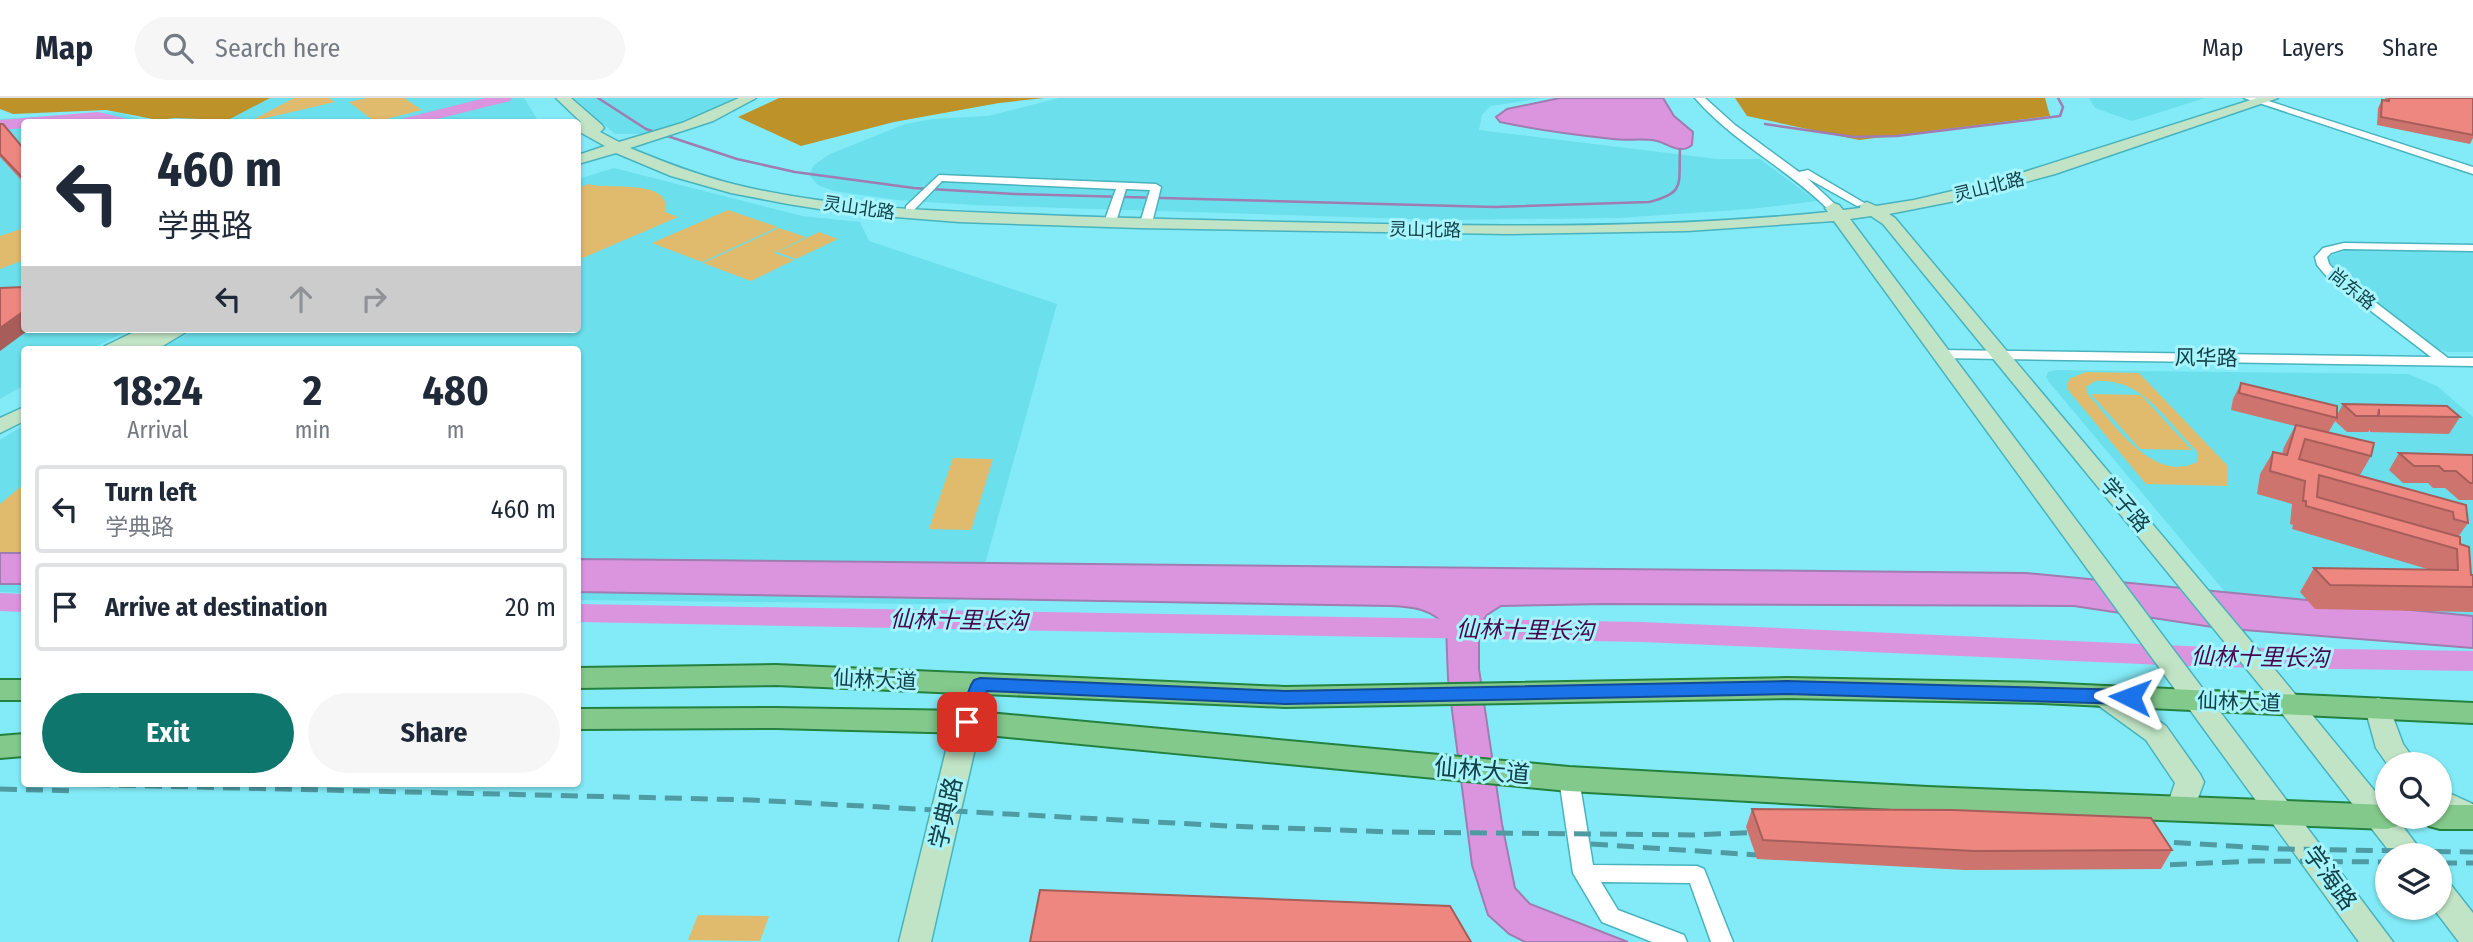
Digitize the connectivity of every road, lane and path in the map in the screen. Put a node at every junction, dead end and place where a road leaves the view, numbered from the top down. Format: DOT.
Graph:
graph roads {
  1 [pos="551,98"];
  2 [pos="563,98"];
  3 [pos="749,98"];
  4 [pos="1700,98"];
  5 [pos="2256,99"];
  6 [pos="571,119"];
  7 [pos="581,126"];
  8 [pos="673,130"];
  9 [pos="629,147"];
  10 [pos="1762,149"];
  11 [pos="581,159"];
  12 [pos="581,171"];
  13 [pos="2473,171"];
  14 [pos="1122,186"];
  15 [pos="915,205"];
  16 [pos="1869,207"];
  17 [pos="1835,212"];
  18 [pos="1112,214"];
  19 [pos="1148,215"];
  20 [pos="2473,248"];
  21 [pos="147,333"];
  22 [pos="174,333"];
  23 [pos="120,346"];
  24 [pos="148,346"];
  25 [pos="1940,354"];
  26 [pos="2001,355"];
  27 [pos="2445,362"];
  28 [pos="2473,362"];
  29 [pos="21,399"];
  30 [pos="0,411"];
  31 [pos="21,415"];
  32 [pos="0,427"];
  33 [pos="776,675"];
  34 [pos="581,678"];
  35 [pos="980,685"];
  36 [pos="0,690"];
  37 [pos="21,690"];
  38 [pos="2104,696"];
  39 [pos="2199,700"];
  40 [pos="2288,704"];
  41 [pos="2378,708"];
  42 [pos="2473,713"];
  43 [pos="776,718"];
  44 [pos="581,719"];
  45 [pos="967,722"];
  46 [pos="21,746"];
  47 [pos="0,747"];
  48 [pos="2393,752"];
  49 [pos="1569,779"];
  50 [pos="2452,806"];
  51 [pos="2375,807"];
  52 [pos="2180,809"];
  53 [pos="2283,813"];
  54 [pos="2375,817"];
  55 [pos="2452,817"];
  56 [pos="2472,817"];
  57 [pos="1584,873"];
  58 [pos="2452,909"];
  59 [pos="2473,936"];
  60 [pos="915,942"];
  61 [pos="1676,942"];
  62 [pos="1722,942"];
  63 [pos="2377,942"];
  1 -- 6 [label="main road, 灵山北路"];
  2 -- 9 [label="main road, 灵山北路"];
  3 -- 8 [label="main road"];
  4 -- 10 [label="street"];
  5 -- 13 [label="street"];
  5 -- 16 [label="main road, 灵山北路"];
  7 -- 9 [label="main road, 灵山北路"];
  8 -- 9 [label="street"];
  9 -- 11 [label="main road"];
  9 -- 12 [label="main road"];
  9 -- 15 [label="main road, 灵山北路"];
  9 -- 18 [label="main road, 灵山北路"];
  10 -- 16 [label="street"];
  10 -- 17 [label="street"];
  14 -- 15 [label="street"];
  14 -- 18 [label="street"];
  14 -- 19 [label="street"];
  15 -- 18 [label="main road, 灵山北路"];
  16 -- 17 [label="main road, 灵山北路"];
  16 -- 26 [label="main road, 学子路"];
  17 -- 19 [label="main road, 灵山北路"];
  17 -- 25 [label="main road"];
  18 -- 19 [label="main road, 灵山北路"];
  20 -- 27 [label="street, 尚东路"];
  21 -- 23 [label="main road"];
  22 -- 24 [label="main road"];
  25 -- 26 [label="street, 风华路"];
  25 -- 39 [label="main road"];
  26 -- 27 [label="street, 风华路"];
  26 -- 40 [label="main road, 学子路"];
  27 -- 28 [label="street, 风华路"];
  29 -- 30 [label="main road"];
  31 -- 32 [label="main road"];
  33 -- 34 [label="main road, 仙林大道"];
  33 -- 35 [label="main road, 仙林大道"];
  33 -- 43 [label="main road"];
  35 -- 38 [label="main road, 仙林大道"];
  35 -- 45 [label="main road, 学典路"];
  36 -- 37 [label="main road"];
  38 -- 39 [label="main road, 仙林大道"];
  38 -- 52 [label="main road"];
  39 -- 40 [label="main road, 仙林大道"];
  39 -- 53 [label="main road"];
  40 -- 41 [label="main road, 仙林大道"];
  40 -- 51 [label="main road, 学子路"];
  41 -- 42 [label="main road, 仙林大道"];
  41 -- 48 [label="main road"];
  43 -- 44 [label="main road, 仙林大道"];
  43 -- 45 [label="main road, 仙林大道"];
  45 -- 49 [label="main road, 仙林大道"];
  45 -- 60 [label="main road, 学典路"];
  46 -- 47 [label="main road"];
  49 -- 52 [label="main road, 仙林大道"];
  49 -- 57 [label="street"];
  50 -- 56 [label="main road"];
  52 -- 53 [label="main road, 仙林大道"];
  53 -- 54 [label="main road, 仙林大道"];
  53 -- 63 [label="main road, 学海路"];
  55 -- 56 [label="main road"];
  57 -- 61 [label="street"];
  57 -- 62 [label="street"];
  58 -- 59 [label="street"];
}
